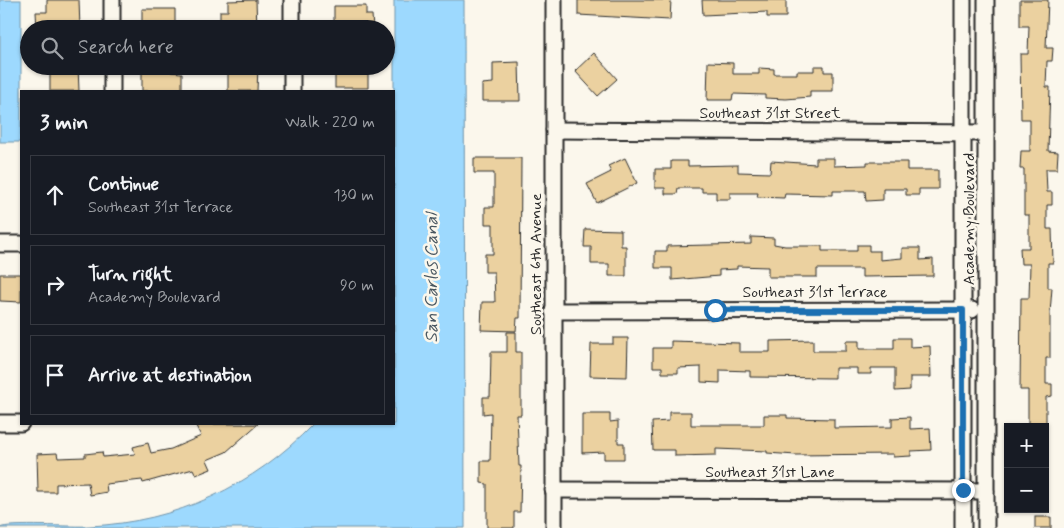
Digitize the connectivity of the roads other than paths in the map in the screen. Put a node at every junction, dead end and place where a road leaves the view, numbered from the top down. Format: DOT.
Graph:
graph roads {
  1 [pos="112,0"];
  2 [pos="292,0"];
  3 [pos="554,0"];
  4 [pos="963,0"];
  5 [pos="986,0"];
  6 [pos="112,20"];
  7 [pos="292,20"];
  8 [pos="112,75"];
  9 [pos="292,75"];
  10 [pos="112,90"];
  11 [pos="292,90"];
  12 [pos="554,130"];
  13 [pos="963,131"];
  14 [pos="986,132"];
  15 [pos="0,244"];
  16 [pos="20,244"];
  17 [pos="963,310"];
  18 [pos="986,310"];
  19 [pos="554,311"];
  20 [pos="0,422"];
  21 [pos="20,423"];
  22 [pos="554,490"];
  23 [pos="963,490"];
  24 [pos="986,491"];
  25 [pos="554,528"];
  26 [pos="963,528"];
  27 [pos="986,528"];
  1 -- 6 [label="street"];
  2 -- 7 [label="street"];
  3 -- 12 [label="street, Southeast 6th Avenue"];
  4 -- 13 [label="street, Academy Boulevard"];
  5 -- 14 [label="street, Academy Boulevard"];
  8 -- 10 [label="street"];
  9 -- 11 [label="street"];
  12 -- 13 [label="street, Southeast 31st Street"];
  12 -- 19 [label="street, Southeast 6th Avenue"];
  13 -- 14 [label="street, Southeast 31st Street"];
  13 -- 17 [label="street, Academy Boulevard"];
  14 -- 18 [label="street, Academy Boulevard"];
  15 -- 16 [label="street"];
  17 -- 18 [label="street, Southeast 31st Terrace"];
  17 -- 19 [label="street, Southeast 31st Terrace"];
  17 -- 23 [label="street, Academy Boulevard"];
  18 -- 24 [label="street, Academy Boulevard"];
  19 -- 22 [label="street, Southeast 6th Avenue"];
  20 -- 21 [label="street"];
  22 -- 23 [label="street, Southeast 31st Lane"];
  22 -- 25 [label="street, Southeast 6th Avenue"];
  23 -- 24 [label="street, Southeast 31st Lane"];
  23 -- 26 [label="street, Academy Boulevard"];
  24 -- 27 [label="street, Academy Boulevard"];
}
